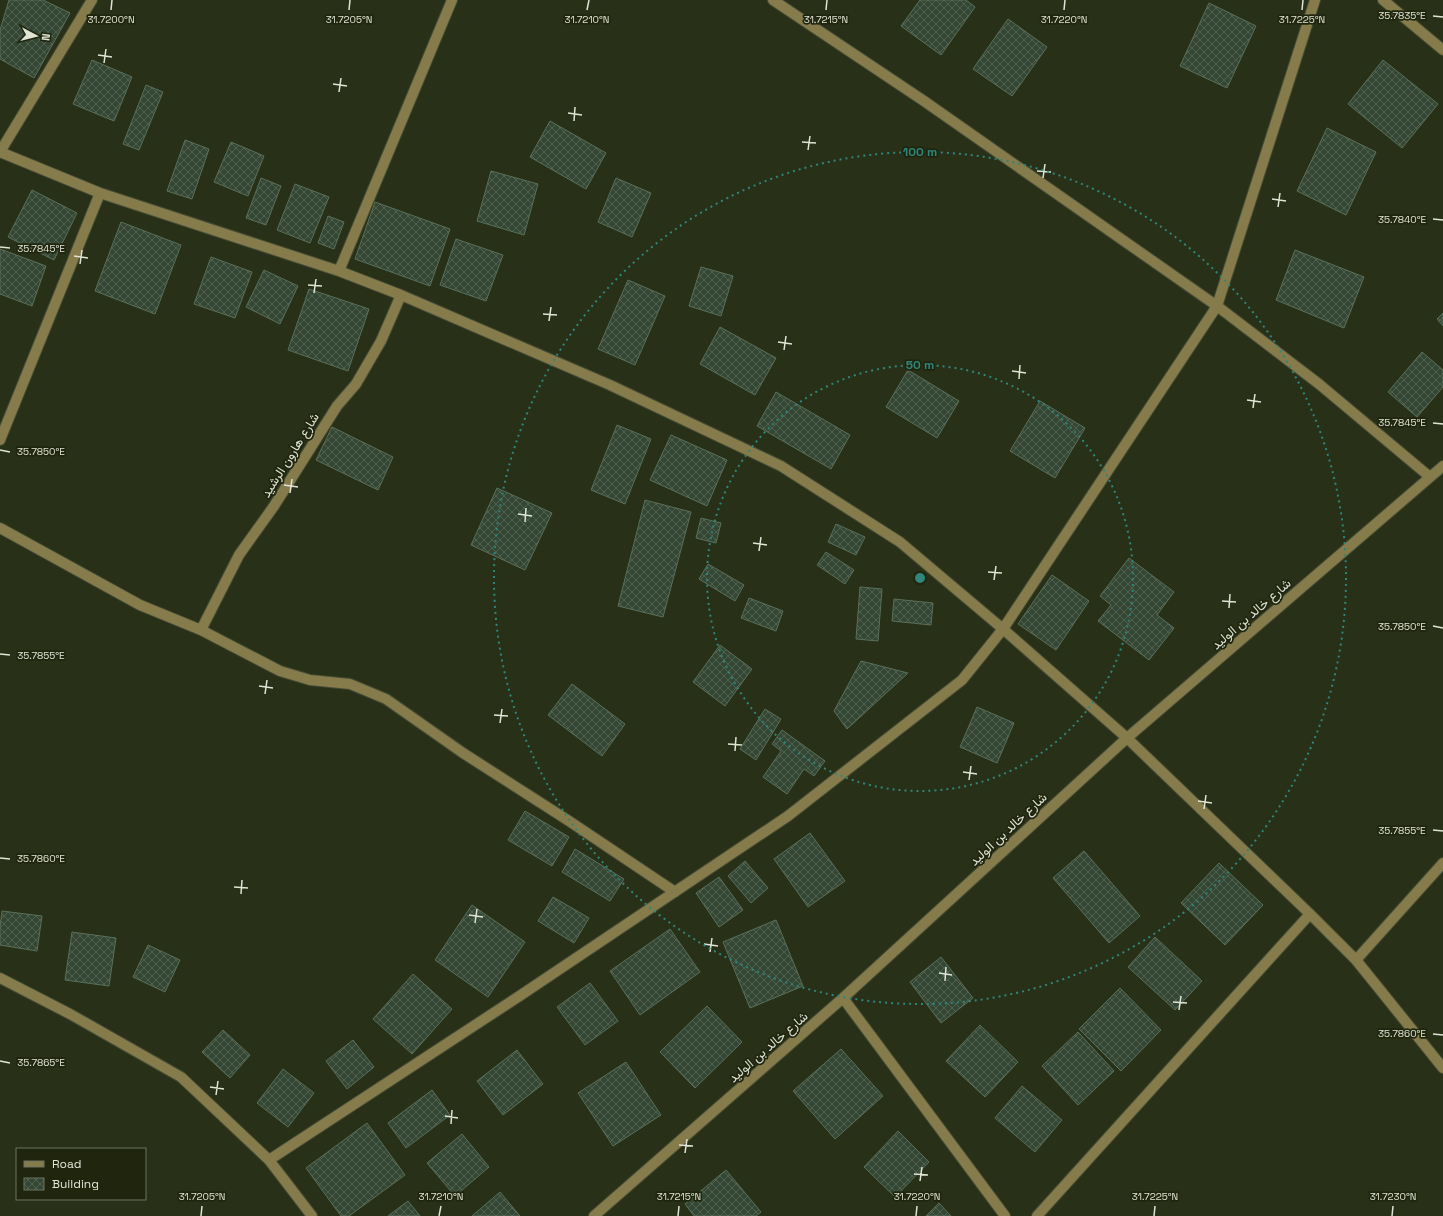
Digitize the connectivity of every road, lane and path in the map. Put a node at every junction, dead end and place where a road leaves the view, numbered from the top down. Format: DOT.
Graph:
graph roads {
  1 [pos="92,0"];
  2 [pos="452,0"];
  3 [pos="773,0"];
  4 [pos="1315,0"];
  5 [pos="1383,0"];
  6 [pos="1443,50"];
  7 [pos="0,152"];
  8 [pos="100,193"];
  9 [pos="338,271"];
  10 [pos="401,295"];
  11 [pos="1217,306"];
  12 [pos="0,440"];
  13 [pos="1443,466"];
  14 [pos="1430,477"];
  15 [pos="0,528"];
  16 [pos="201,630"];
  17 [pos="1004,630"];
  18 [pos="1127,738"];
  19 [pos="1443,863"];
  20 [pos="675,892"];
  21 [pos="1310,914"];
  22 [pos="1356,960"];
  23 [pos="0,978"];
  24 [pos="843,998"];
  25 [pos="1443,1068"];
  26 [pos="269,1160"];
  27 [pos="312,1216"];
  28 [pos="594,1216"];
  29 [pos="1006,1216"];
  30 [pos="1037,1216"];
  1 -- 7 [label="street"];
  2 -- 9 [label="street"];
  3 -- 11 [label="street"];
  4 -- 11 [label="street"];
  5 -- 6 [label="street"];
  7 -- 8 [label="street"];
  8 -- 9 [label="street"];
  8 -- 12 [label="street"];
  9 -- 10 [label="street"];
  10 -- 16 [label="street, شارع هارون الرشيد"];
  10 -- 17 [label="street"];
  11 -- 14 [label="street"];
  11 -- 17 [label="street"];
  13 -- 14 [label="street, شارع خالد بن الوليد"];
  14 -- 18 [label="street, شارع خالد بن الوليد"];
  15 -- 16 [label="street"];
  16 -- 20 [label="street"];
  17 -- 18 [label="street"];
  17 -- 20 [label="street"];
  18 -- 21 [label="street"];
  18 -- 24 [label="street, شارع خالد بن الوليد"];
  19 -- 22 [label="street"];
  20 -- 26 [label="street"];
  21 -- 22 [label="street"];
  21 -- 30 [label="street"];
  22 -- 25 [label="street"];
  23 -- 26 [label="street"];
  24 -- 28 [label="street, شارع خالد بن الوليد"];
  24 -- 29 [label="street"];
  26 -- 27 [label="street"];
}
